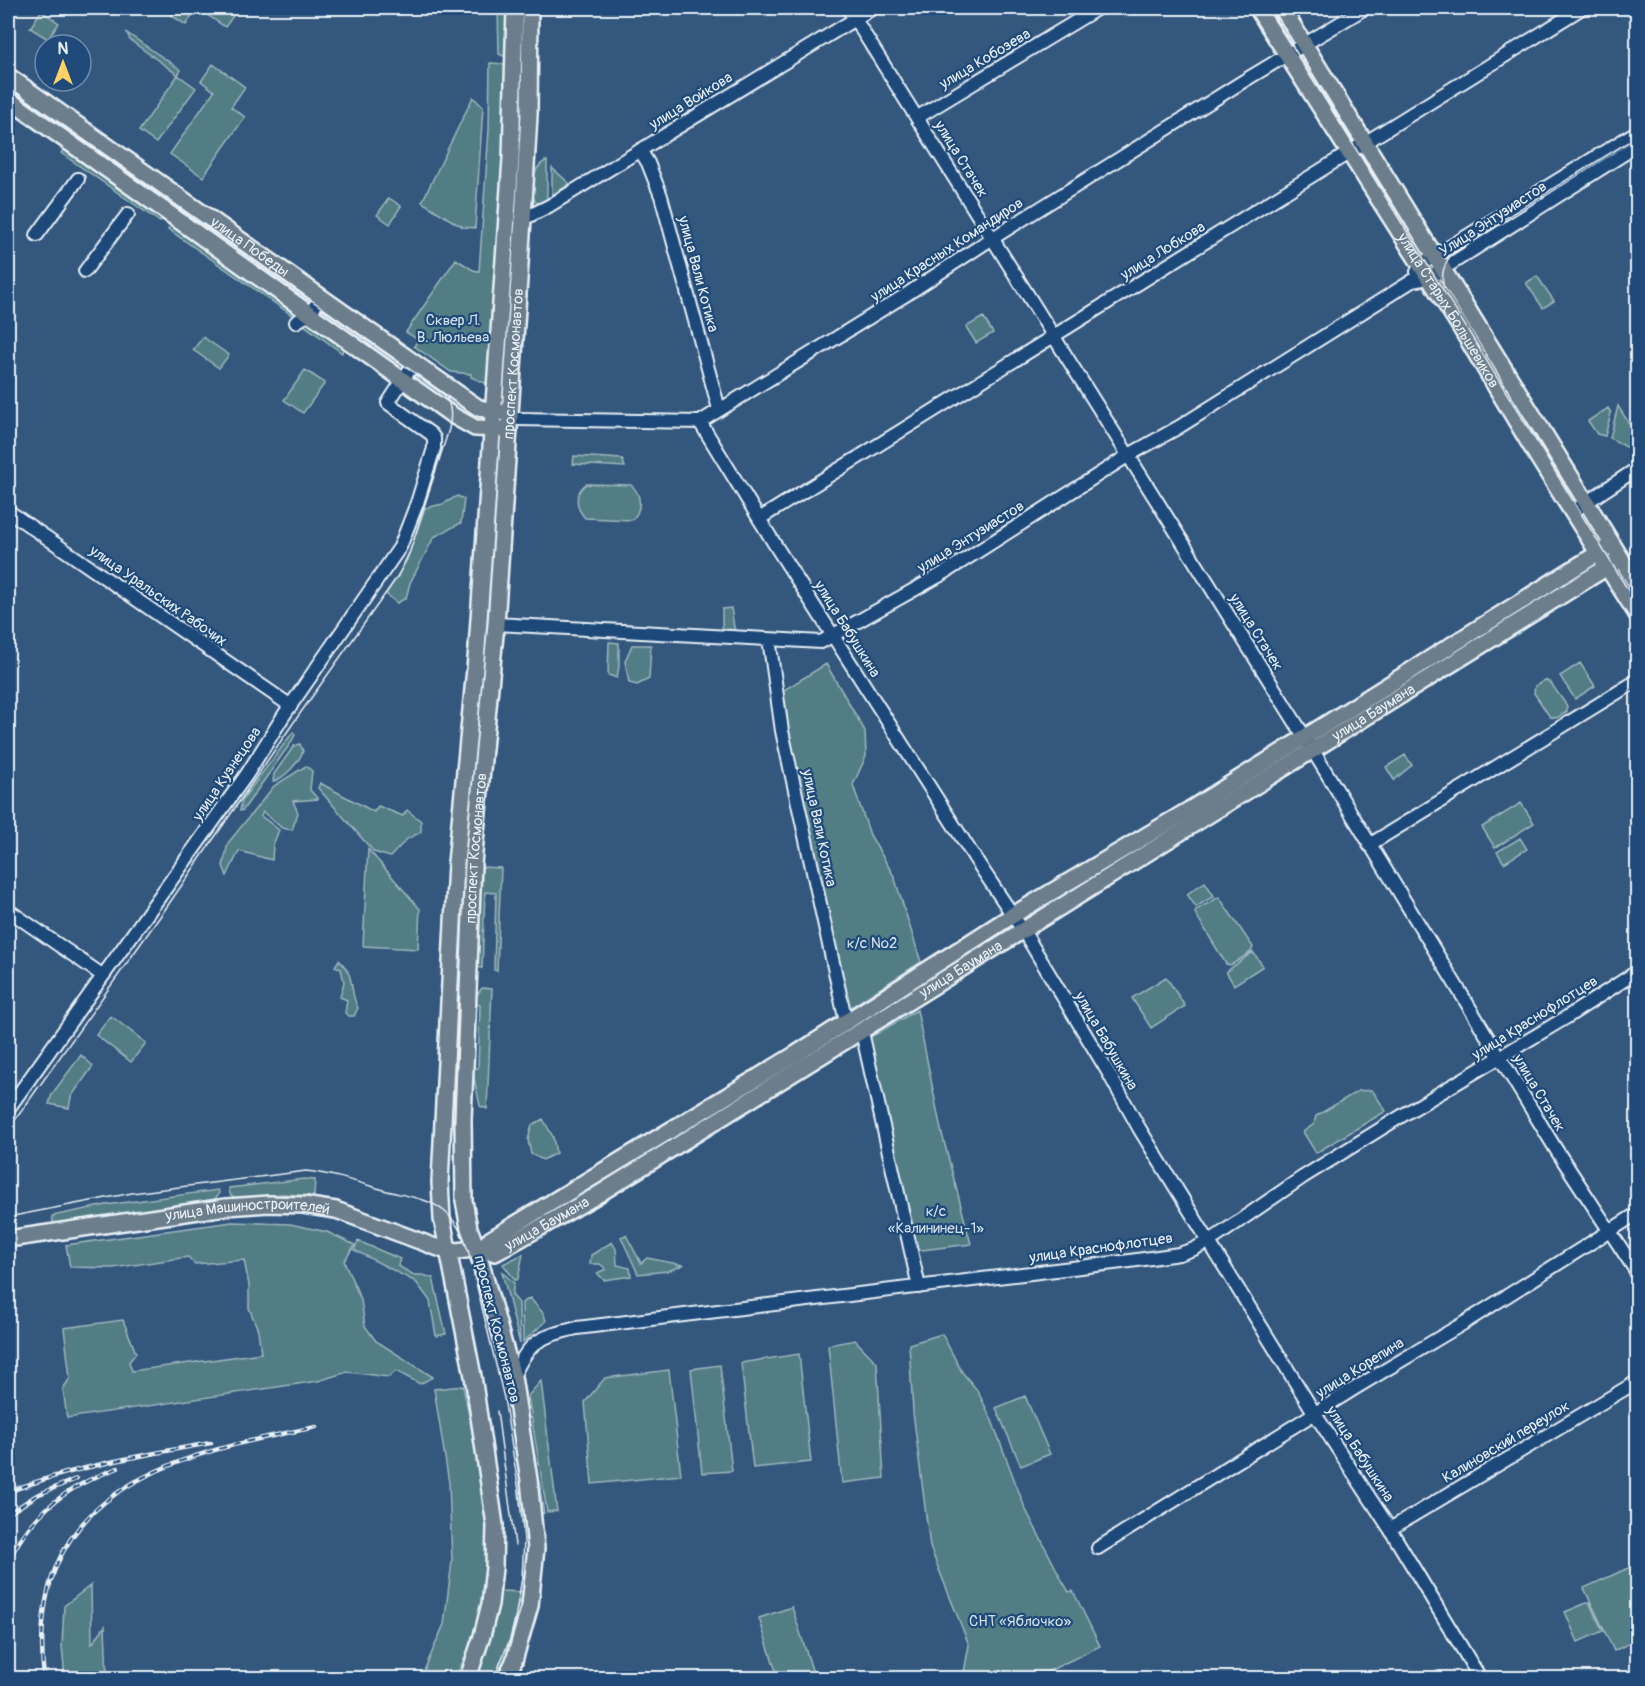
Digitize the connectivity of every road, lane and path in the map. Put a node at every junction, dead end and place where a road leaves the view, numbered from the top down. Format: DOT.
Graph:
graph roads {
  1 [pos="515,8"];
  2 [pos="530,8"];
  3 [pos="848,8"];
  4 [pos="873,8"];
  5 [pos="1098,8"];
  6 [pos="1257,8"];
  7 [pos="1282,8"];
  8 [pos="1365,8"];
  9 [pos="1582,8"];
  10 [pos="855,19"];
  11 [pos="1304,44"];
  12 [pos="1286,55"];
  13 [pos="8,76"];
  14 [pos="8,99"];
  15 [pos="918,117"];
  16 [pos="1638,131"];
  17 [pos="1363,142"];
  18 [pos="1638,145"];
  19 [pos="640,150"];
  20 [pos="1350,151"];
  21 [pos="78,179"];
  22 [pos="128,214"];
  23 [pos="523,219"];
  24 [pos="37,234"];
  25 [pos="993,238"];
  26 [pos="1439,263"];
  27 [pos="85,271"];
  28 [pos="1424,272"];
  29 [pos="321,298"];
  30 [pos="303,318"];
  31 [pos="1054,335"];
  32 [pos="414,363"];
  33 [pos="403,380"];
  34 [pos="719,409"];
  35 [pos="492,411"];
  36 [pos="512,420"];
  37 [pos="700,422"];
  38 [pos="491,429"];
  39 [pos="1129,455"];
  40 [pos="1638,468"];
  41 [pos="1587,502"];
  42 [pos="8,511"];
  43 [pos="1572,512"];
  44 [pos="759,519"];
  45 [pos="1604,549"];
  46 [pos="1614,564"];
  47 [pos="1638,586"];
  48 [pos="1637,612"];
  49 [pos="496,624"];
  50 [pos="833,636"];
  51 [pos="769,639"];
  52 [pos="1638,680"];
  53 [pos="294,702"];
  54 [pos="1304,736"];
  55 [pos="1313,751"];
  56 [pos="1369,845"];
  57 [pos="8,910"];
  58 [pos="1012,915"];
  59 [pos="1024,932"];
  60 [pos="1638,971"];
  61 [pos="102,975"];
  62 [pos="846,1022"];
  63 [pos="862,1032"];
  64 [pos="1500,1058"];
  65 [pos="8,1109"];
  66 [pos="1638,1213"];
  67 [pos="1610,1230"];
  68 [pos="8,1239"];
  69 [pos="1209,1241"];
  70 [pos="479,1249"];
  71 [pos="449,1252"];
  72 [pos="1638,1274"];
  73 [pos="919,1287"];
  74 [pos="513,1377"];
  75 [pos="1638,1381"];
  76 [pos="1315,1414"];
  77 [pos="1390,1529"];
  78 [pos="1098,1548"];
  79 [pos="468,1678"];
  80 [pos="506,1678"];
  81 [pos="1480,1678"];
  1 -- 35 [label="main road, проспект Космонавтов"];
  2 -- 23 [label="main road, проспект Космонавтов"];
  3 -- 10 [label="street, улица Стачек"];
  4 -- 10 [label="street, улица Войкова"];
  5 -- 15 [label="street, улица Кобозева"];
  6 -- 12 [label="main road, улица Старых Большевиков"];
  7 -- 11 [label="main road, улица Старых Большевиков"];
  8 -- 11 [label="street, улица Красных Командиров"];
  9 -- 17 [label="street, улица Лобкова"];
  10 -- 15 [label="street, улица Стачек"];
  10 -- 19 [label="street, улица Войкова"];
  11 -- 12 [label="street, улица Красных Командиров"];
  11 -- 17 [label="main road, улица Старых Большевиков"];
  12 -- 20 [label="main road, улица Старых Большевиков"];
  12 -- 25 [label="street, улица Красных Командиров"];
  13 -- 29 [label="main road, улица Победы"];
  14 -- 30 [label="main road, улица Победы"];
  15 -- 25 [label="street, улица Стачек"];
  16 -- 26 [label="street, Улица Энтузиастов"];
  17 -- 20 [label="street, улица Лобкова"];
  17 -- 26 [label="main road, улица Старых Большевиков"];
  18 -- 26 [label="street, Улица Энтузиастов"];
  19 -- 23 [label="street, улица Войкова"];
  19 -- 34 [label="street, улица Вали Котика"];
  20 -- 28 [label="main road, улица Старых Большевиков"];
  20 -- 31 [label="street, улица Лобкова"];
  21 -- 24 [label="street"];
  22 -- 27 [label="street"];
  23 -- 36 [label="main road, проспект Космонавтов"];
  25 -- 31 [label="street, улица Стачек"];
  25 -- 34 [label="street, улица Красных Командиров"];
  26 -- 28 [label="street, Улица Энтузиастов"];
  26 -- 41 [label="main road, улица Старых Большевиков"];
  28 -- 39 [label="street, улица Энтузиастов"];
  28 -- 43 [label="main road, улица Старых Большевиков"];
  29 -- 30 [label="street"];
  29 -- 32 [label="main road, улица Победы"];
  30 -- 33 [label="main road, улица Победы"];
  31 -- 39 [label="street, улица Стачек"];
  31 -- 44 [label="street, улица Лобкова"];
  32 -- 33 [label="street"];
  32 -- 35 [label="main road, улица Победы"];
  33 -- 38 [label="main road, улица Победы"];
  33 -- 53 [label="street, улица Кузнецова"];
  34 -- 37 [label="street, улица Красных Командиров"];
  35 -- 36 [label="main road"];
  35 -- 38 [label="main road, проспект Космонавтов"];
  36 -- 37 [label="street"];
  36 -- 38 [label="main road, улица Победы"];
  36 -- 49 [label="main road, проспект Космонавтов"];
  37 -- 44 [label="street, улица Бабушкина"];
  38 -- 71 [label="main road, проспект Космонавтов"];
  39 -- 50 [label="street, улица Энтузиастов"];
  39 -- 54 [label="street, улица Стачек"];
  40 -- 41 [label="street"];
  41 -- 43 [label="street"];
  41 -- 45 [label="main road, улица Старых Большевиков"];
  42 -- 53 [label="street, улица Уральских Рабочих"];
  43 -- 45 [label="main road, улица Старых Большевиков"];
  44 -- 50 [label="street, улица Бабушкина"];
  45 -- 46 [label="main road, улица Старых Большевиков"];
  45 -- 54 [label="main road, улица Баумана"];
  46 -- 47 [label="main road, улица Старых Большевиков"];
  46 -- 48 [label="main road, улица Старых Большевиков"];
  46 -- 55 [label="main road, улица Баумана"];
  49 -- 51 [label="street, улица Энтузиастов"];
  49 -- 70 [label="main road, проспект Космонавтов"];
  50 -- 51 [label="street, улица Энтузиастов"];
  50 -- 58 [label="street, улица Бабушкина"];
  51 -- 62 [label="street, улица Вали Котика"];
  52 -- 56 [label="street"];
  53 -- 61 [label="street, улица Кузнецова"];
  54 -- 55 [label="street, улица Стачек"];
  54 -- 58 [label="main road, улица Баумана"];
  55 -- 56 [label="street, улица Стачек"];
  55 -- 59 [label="main road, улица Баумана"];
  56 -- 64 [label="street, улица Стачек"];
  57 -- 61 [label="street"];
  58 -- 59 [label="street, улица Бабушкина"];
  58 -- 62 [label="main road, улица Баумана"];
  59 -- 63 [label="main road, улица Баумана"];
  59 -- 69 [label="street, улица Бабушкина"];
  60 -- 64 [label="street, улица Краснофлотцев"];
  61 -- 65 [label="street, улица Кузнецова"];
  62 -- 70 [label="main road, улица Баумана"];
  63 -- 70 [label="main road, улица Баумана"];
  63 -- 73 [label="street"];
  64 -- 67 [label="street, улица Стачек"];
  64 -- 69 [label="street, улица Краснофлотцев"];
  66 -- 67 [label="street, улица Корепина"];
  67 -- 72 [label="street, улица Стачек"];
  67 -- 76 [label="street, улица Корепина"];
  68 -- 71 [label="main road, улица Машиностроителей"];
  69 -- 73 [label="street, улица Краснофлотцев"];
  69 -- 76 [label="street, улица Бабушкина"];
  70 -- 71 [label="main road, улица Машиностроителей"];
  70 -- 74 [label="main road, проспект Космонавтов"];
  71 -- 79 [label="main road, проспект Космонавтов"];
  73 -- 74 [label="street, улица Краснофлотцев"];
  74 -- 80 [label="main road, проспект Космонавтов"];
  75 -- 77 [label="street, Калиновский переулок"];
  76 -- 77 [label="street, улица Бабушкина"];
  76 -- 78 [label="street, улица Корепина"];
  77 -- 81 [label="street, улица Бабушкина"];
}
